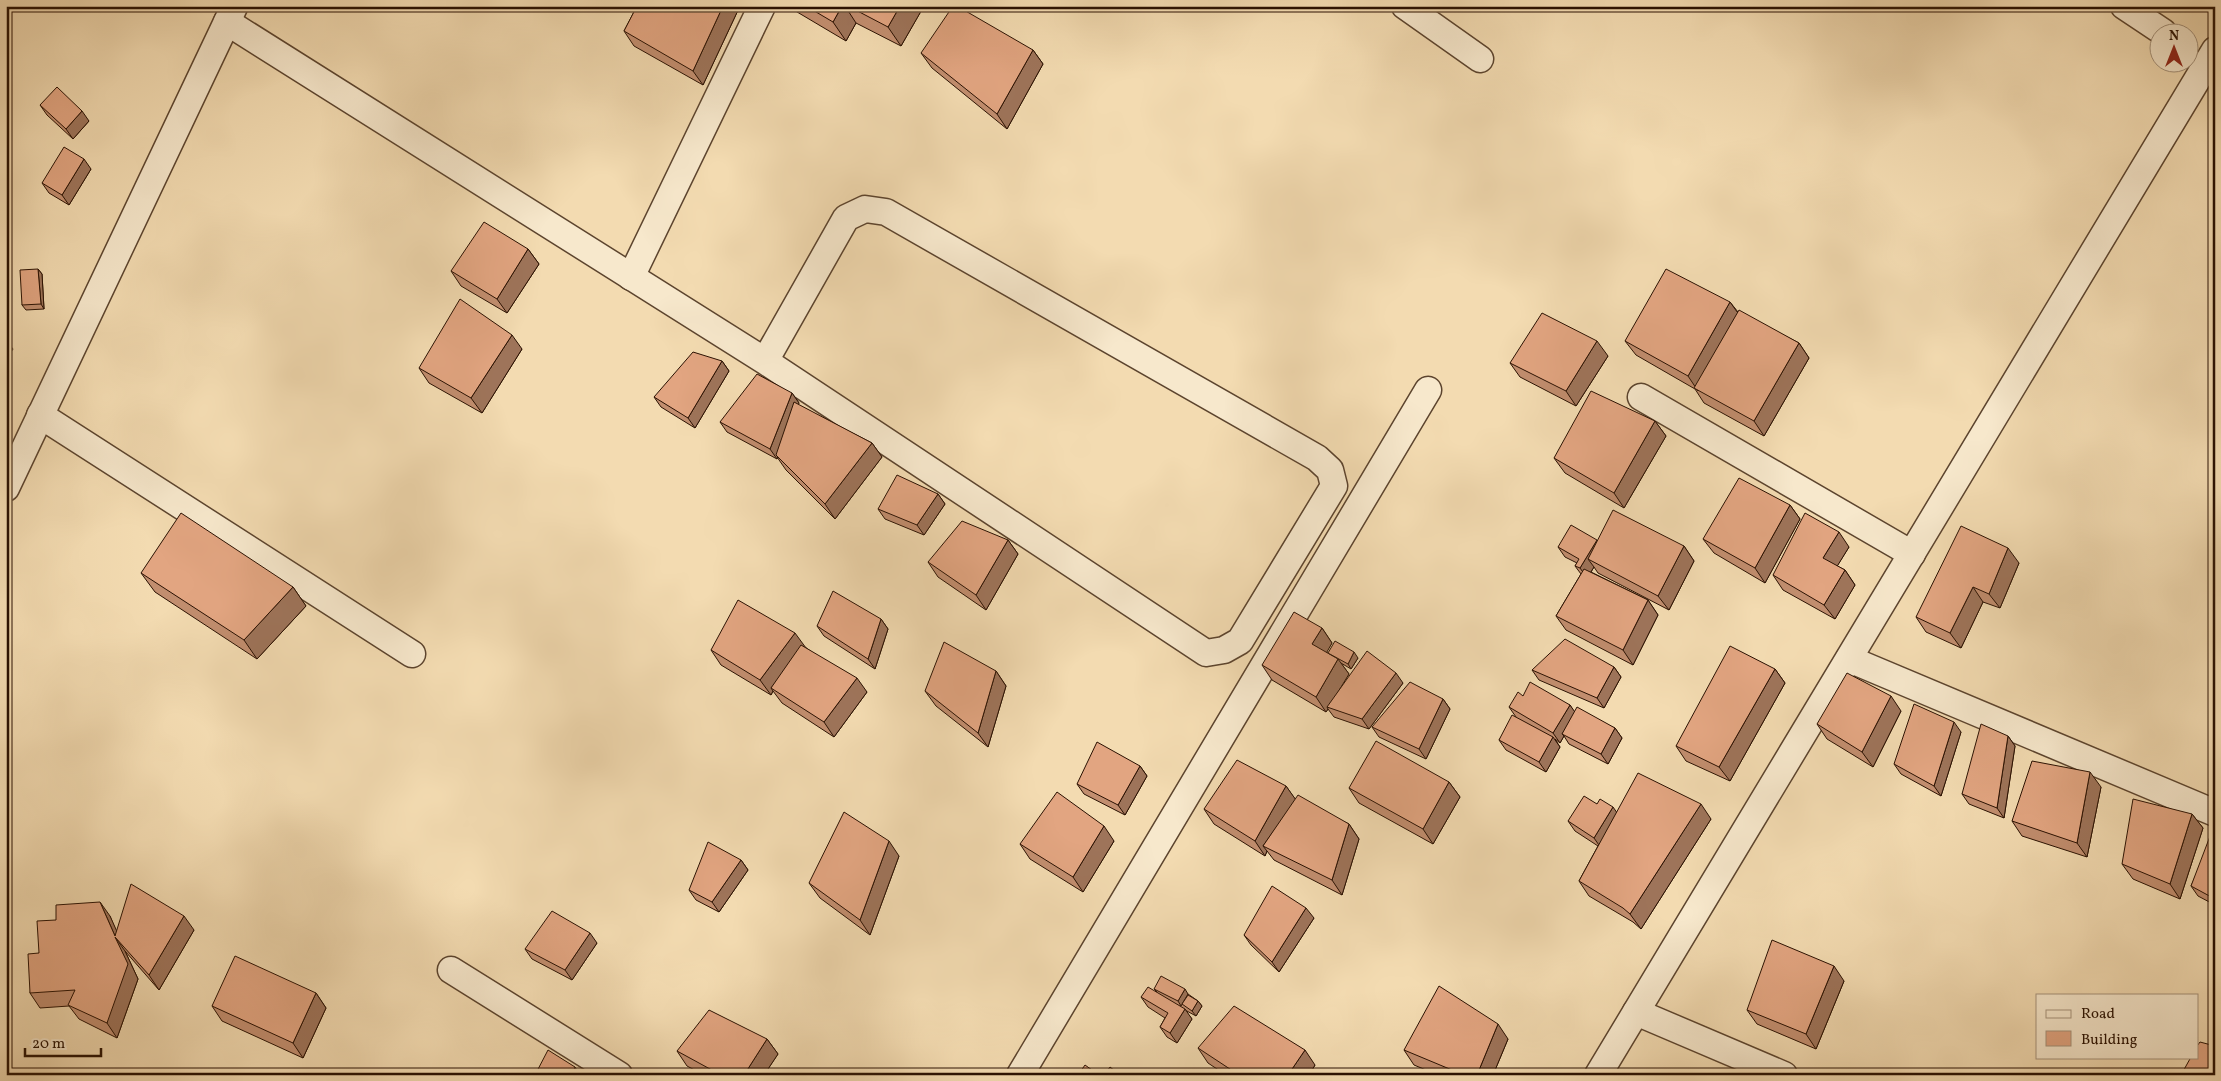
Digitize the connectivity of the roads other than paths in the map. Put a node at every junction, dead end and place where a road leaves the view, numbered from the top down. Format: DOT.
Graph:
graph roads {
  1 [pos="762,6"];
  2 [pos="1405,6"];
  3 [pos="2124,6"];
  4 [pos="230,14"];
  5 [pos="2148,22"];
  6 [pos="2204,54"];
  7 [pos="1480,59"];
  8 [pos="631,277"];
  9 [pos="764,361"];
  10 [pos="1428,390"];
  11 [pos="1641,398"];
  12 [pos="40,415"];
  13 [pos="6,488"];
  14 [pos="1912,554"];
  15 [pos="412,654"];
  16 [pos="1850,659"];
  17 [pos="2215,813"];
  18 [pos="451,970"];
  19 [pos="1636,1012"];
  20 [pos="620,1075"];
  21 [pos="1020,1075"];
  22 [pos="1598,1075"];
  23 [pos="1784,1075"];
  1 -- 8 [label="street"];
  2 -- 7 [label="street"];
  3 -- 5 [label="street"];
  4 -- 8 [label="street"];
  4 -- 12 [label="street"];
  6 -- 14 [label="street"];
  8 -- 9 [label="street"];
  9 -- 9 [label="street"];
  10 -- 21 [label="street"];
  11 -- 14 [label="street"];
  12 -- 13 [label="street"];
  12 -- 15 [label="street"];
  14 -- 16 [label="street"];
  16 -- 17 [label="street"];
  16 -- 19 [label="street"];
  18 -- 20 [label="street"];
  19 -- 22 [label="street"];
  19 -- 23 [label="street"];
}
